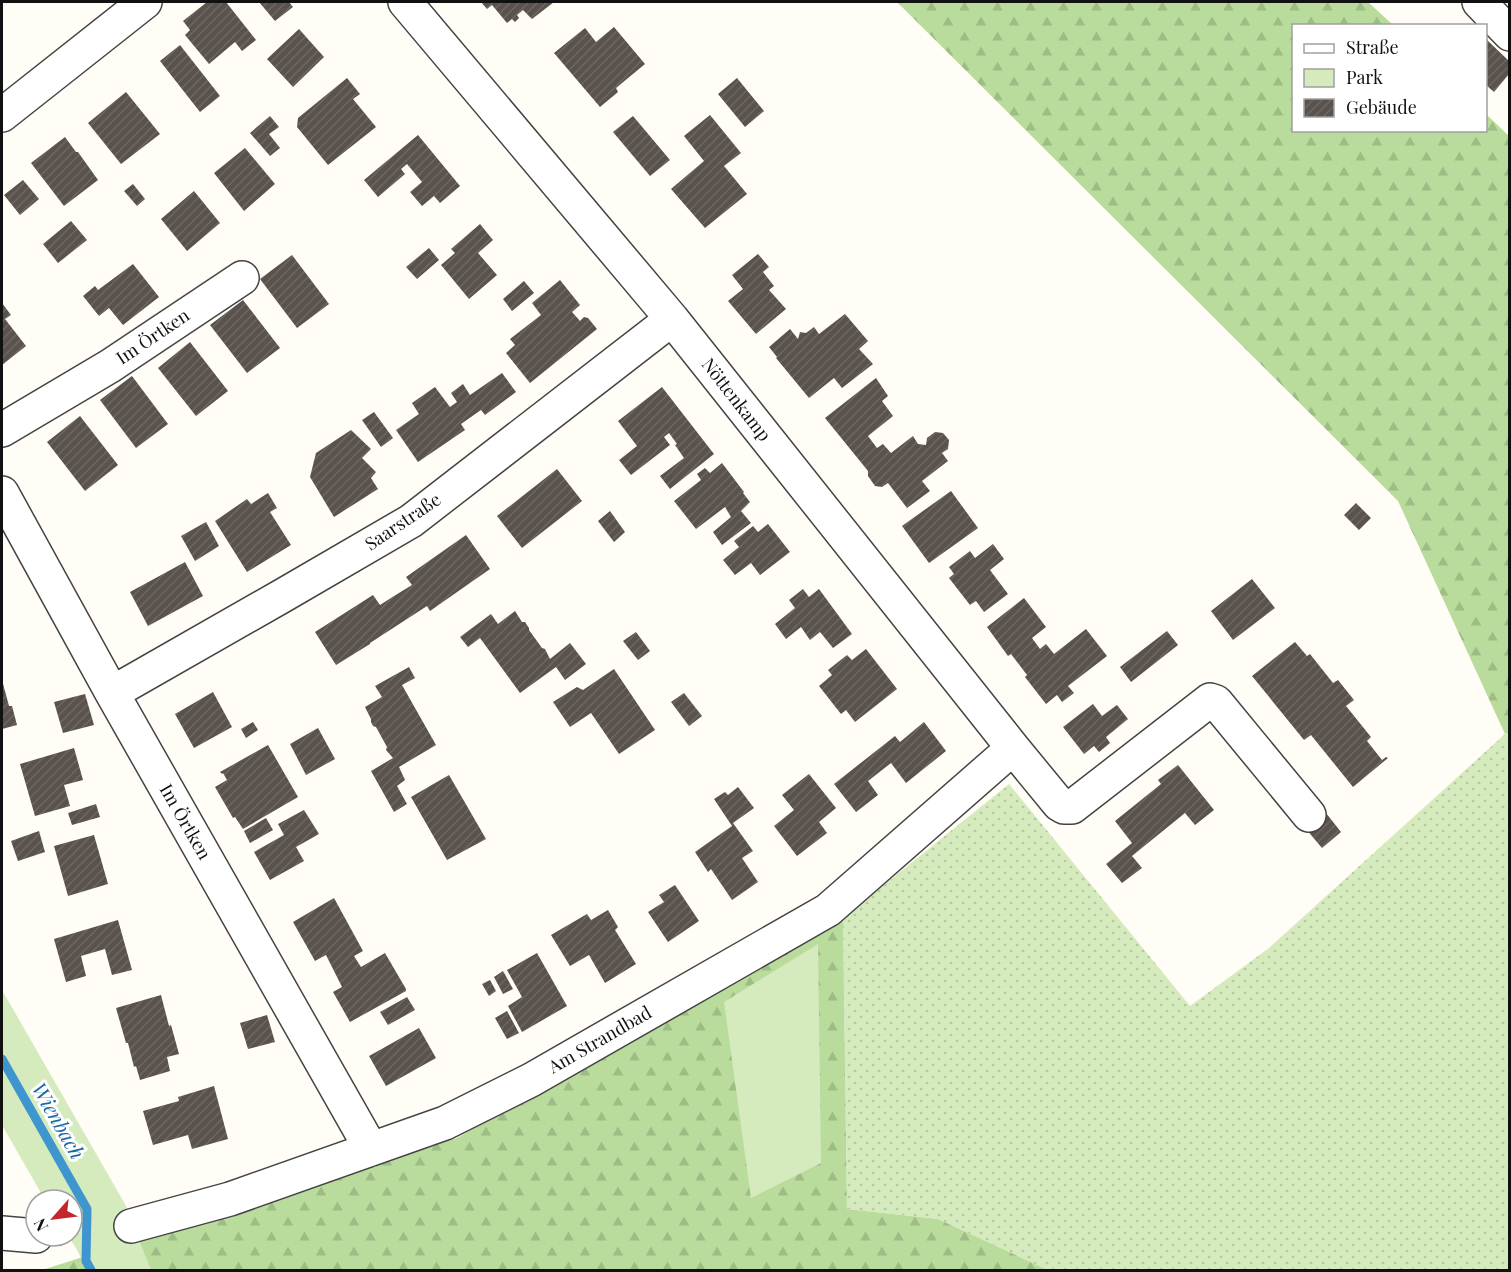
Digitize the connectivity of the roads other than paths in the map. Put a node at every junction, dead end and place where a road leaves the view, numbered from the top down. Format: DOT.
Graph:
graph roads {
  1 [pos="145,2"];
  2 [pos="405,2"];
  3 [pos="1479,2"];
  4 [pos="1509,34"];
  5 [pos="2,116"];
  6 [pos="242,278"];
  7 [pos="672,319"];
  8 [pos="2,430"];
  9 [pos="2,493"];
  10 [pos="111,693"];
  11 [pos="1012,748"];
  12 [pos="1309,815"];
  13 [pos="371,1149"];
  14 [pos="131,1226"];
  15 [pos="2,1233"];
  16 [pos="24,1235"];
  1 -- 5 [label="street"];
  2 -- 7 [label="street, Nöttenkamp"];
  3 -- 4 [label="street"];
  6 -- 8 [label="street, Im Örtken"];
  7 -- 10 [label="street, Saarstraße"];
  7 -- 11 [label="street, Nöttenkamp"];
  9 -- 10 [label="street, Im Örtken"];
  10 -- 13 [label="street, Im Örtken"];
  11 -- 12 [label="street, Nöttenkamp"];
  11 -- 13 [label="street, Am Strandbad"];
  13 -- 14 [label="street, Am Strandbad"];
  15 -- 16 [label="street"];
}
